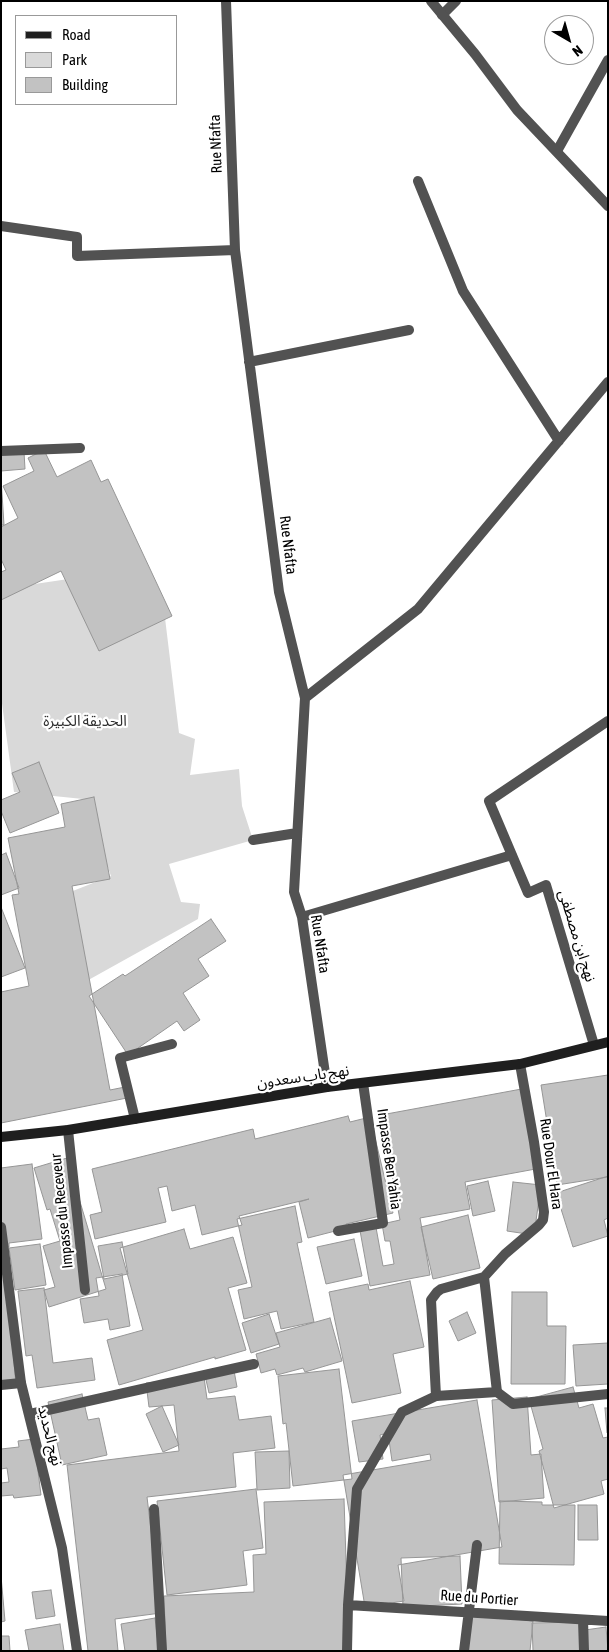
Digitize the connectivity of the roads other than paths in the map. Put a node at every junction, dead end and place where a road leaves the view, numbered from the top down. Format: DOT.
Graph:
graph roads {
  1 [pos="226,1"];
  2 [pos="431,1"];
  3 [pos="456,1"];
  4 [pos="442,14"];
  5 [pos="608,60"];
  6 [pos="557,151"];
  7 [pos="418,181"];
  8 [pos="608,206"];
  9 [pos="1,226"];
  10 [pos="235,250"];
  11 [pos="408,330"];
  12 [pos="250,362"];
  13 [pos="608,382"];
  14 [pos="559,441"];
  15 [pos="80,448"];
  16 [pos="1,451"];
  17 [pos="305,698"];
  18 [pos="608,721"];
  19 [pos="297,833"];
  20 [pos="253,840"];
  21 [pos="512,855"];
  22 [pos="302,917"];
  23 [pos="608,1042"];
  24 [pos="172,1044"];
  25 [pos="594,1045"];
  26 [pos="520,1064"];
  27 [pos="362,1083"];
  28 [pos="327,1087"];
  29 [pos="135,1118"];
  30 [pos="68,1130"];
  31 [pos="1,1137"];
  32 [pos="1,1227"];
  33 [pos="338,1231"];
  34 [pos="484,1277"];
  35 [pos="85,1290"];
  36 [pos="254,1364"];
  37 [pos="22,1383"];
  38 [pos="1,1385"];
  39 [pos="497,1392"];
  40 [pos="608,1394"];
  41 [pos="436,1396"];
  42 [pos="30,1414"];
  43 [pos="154,1509"];
  44 [pos="477,1545"];
  45 [pos="348,1605"];
  46 [pos="468,1613"];
  47 [pos="583,1620"];
  48 [pos="608,1621"];
  49 [pos="76,1651"];
  50 [pos="162,1651"];
  51 [pos="347,1651"];
  52 [pos="464,1651"];
  53 [pos="584,1651"];
  1 -- 10 [label="street, Rue Nfafta"];
  2 -- 4 [label="street"];
  3 -- 4 [label="street"];
  4 -- 6 [label="street"];
  5 -- 6 [label="street"];
  6 -- 8 [label="street"];
  7 -- 14 [label="street"];
  9 -- 10 [label="street"];
  10 -- 12 [label="street, Rue Nfafta"];
  11 -- 12 [label="street"];
  12 -- 17 [label="street, Rue Nfafta"];
  13 -- 14 [label="street"];
  14 -- 17 [label="street"];
  15 -- 16 [label="street"];
  17 -- 19 [label="street, Rue Nfafta"];
  18 -- 21 [label="street, نهج ابن مصطفى"];
  19 -- 20 [label="street"];
  19 -- 22 [label="street, Rue Nfafta"];
  21 -- 22 [label="street"];
  21 -- 25 [label="street, نهج ابن مصطفى"];
  22 -- 28 [label="street, Rue Nfafta"];
  23 -- 25 [label="main road, نهج باب سعدون"];
  24 -- 29 [label="street"];
  25 -- 26 [label="main road, نهج باب سعدون"];
  26 -- 27 [label="main road, نهج باب سعدون"];
  26 -- 34 [label="street, Rue Dour El Hara"];
  27 -- 28 [label="main road, نهج باب سعدون"];
  27 -- 33 [label="street, Impasse Ben Yahia"];
  28 -- 29 [label="main road, نهج باب سعدون"];
  29 -- 30 [label="main road, نهج باب سعدون"];
  30 -- 31 [label="main road, نهج باب سعدون"];
  30 -- 35 [label="street, Impasse du Receveur"];
  32 -- 37 [label="street, نهج الحديد"];
  34 -- 39 [label="street"];
  34 -- 41 [label="street"];
  36 -- 42 [label="street"];
  37 -- 38 [label="street"];
  37 -- 42 [label="street, نهج الحديد"];
  39 -- 40 [label="street"];
  39 -- 41 [label="street"];
  41 -- 45 [label="street"];
  42 -- 49 [label="street, نهج الحديد"];
  43 -- 50 [label="street"];
  44 -- 46 [label="street"];
  45 -- 46 [label="street, Rue du Portier"];
  45 -- 51 [label="street"];
  46 -- 47 [label="street, Rue du Portier"];
  46 -- 52 [label="street"];
  47 -- 48 [label="street, Rue du Portier"];
  47 -- 53 [label="street"];
}
